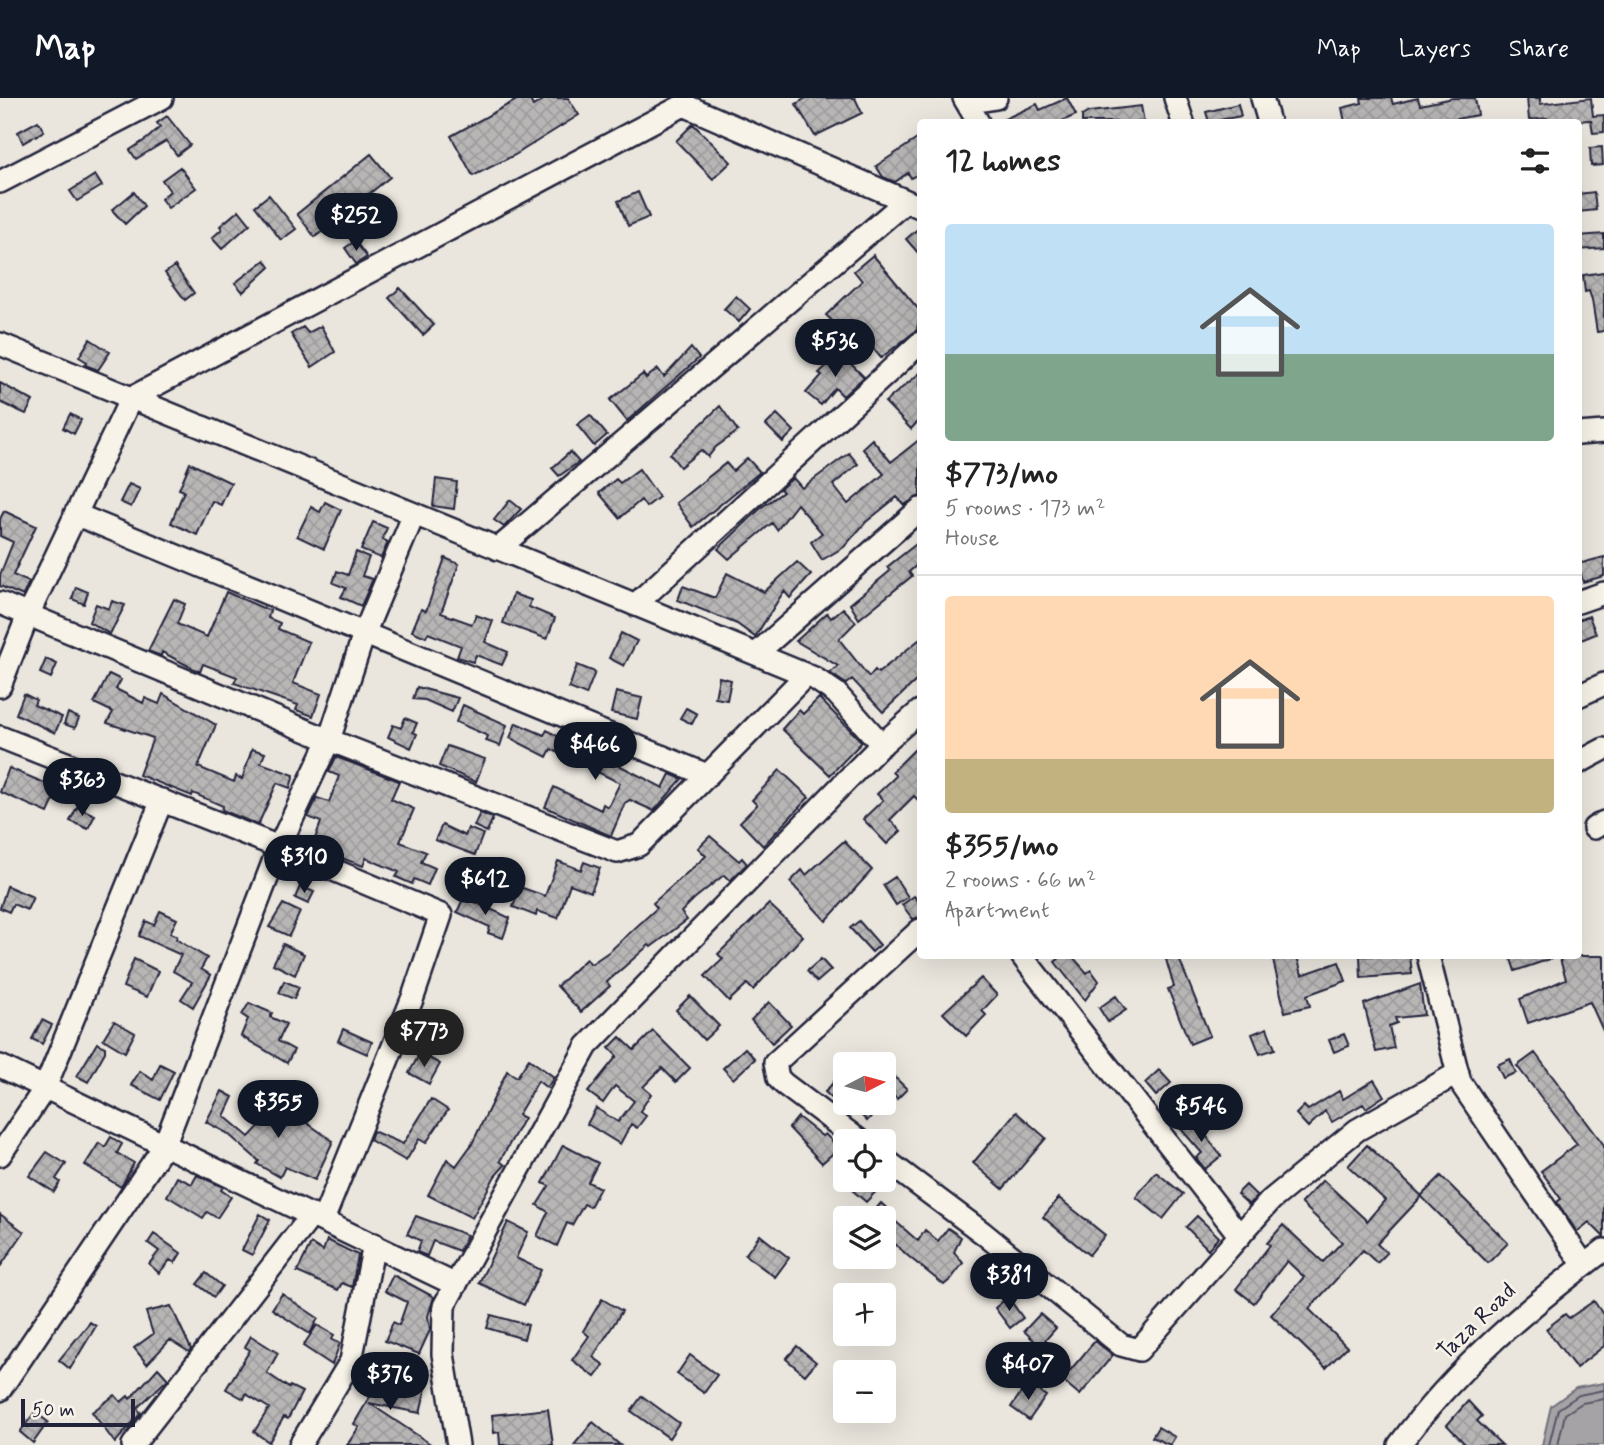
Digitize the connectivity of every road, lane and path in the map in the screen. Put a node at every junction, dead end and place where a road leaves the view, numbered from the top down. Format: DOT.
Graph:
graph roads {
  1 [pos="162,98"];
  2 [pos="996,98"];
  3 [pos="1175,98"];
  4 [pos="1262,98"];
  5 [pos="965,100"];
  6 [pos="685,101"];
  7 [pos="976,119"];
  8 [pos="1182,119"];
  9 [pos="1268,119"];
  10 [pos="0,182"];
  11 [pos="913,204"];
  12 [pos="0,344"];
  13 [pos="917,346"];
  14 [pos="131,398"];
  15 [pos="1604,432"];
  16 [pos="1582,434"];
  17 [pos="917,512"];
  18 [pos="75,514"];
  19 [pos="414,514"];
  20 [pos="498,548"];
  21 [pos="1604,593"];
  22 [pos="1582,600"];
  23 [pos="0,603"];
  24 [pos="635,605"];
  25 [pos="28,614"];
  26 [pos="364,634"];
  27 [pos="756,654"];
  28 [pos="806,675"];
  29 [pos="1604,684"];
  30 [pos="0,686"];
  31 [pos="1582,694"];
  32 [pos="917,713"];
  33 [pos="0,737"];
  34 [pos="329,740"];
  35 [pos="882,745"];
  36 [pos="1604,749"];
  37 [pos="1582,761"];
  38 [pos="707,775"];
  39 [pos="162,800"];
  40 [pos="279,847"];
  41 [pos="917,933"];
  42 [pos="1024,959"];
  43 [pos="1429,959"];
  44 [pos="0,1066"];
  45 [pos="1458,1073"];
  46 [pos="45,1088"];
  47 [pos="844,1129"];
  48 [pos="164,1146"];
  49 [pos="0,1155"];
  50 [pos="896,1168"];
  51 [pos="318,1218"];
  52 [pos="1240,1236"];
  53 [pos="374,1244"];
  54 [pos="1604,1250"];
  55 [pos="1584,1265"];
  56 [pos="456,1284"];
  57 [pos="0,1390"];
  58 [pos="133,1445"];
  59 [pos="300,1445"];
  60 [pos="458,1445"];
  61 [pos="1399,1445"];
  1 -- 10 [label="street"];
  2 -- 5 [label="street"];
  3 -- 8 [label="street"];
  4 -- 9 [label="street"];
  5 -- 7 [label="street"];
  6 -- 11 [label="street"];
  6 -- 14 [label="street"];
  11 -- 20 [label="street"];
  12 -- 14 [label="street"];
  13 -- 24 [label="street"];
  14 -- 18 [label="street"];
  14 -- 19 [label="street"];
  15 -- 16 [label="street"];
  17 -- 27 [label="street"];
  18 -- 25 [label="street"];
  18 -- 26 [label="street"];
  19 -- 20 [label="street"];
  19 -- 26 [label="street"];
  20 -- 24 [label="street"];
  21 -- 22 [label="street"];
  23 -- 25 [label="street"];
  24 -- 27 [label="street"];
  25 -- 30 [label="street"];
  25 -- 34 [label="street"];
  26 -- 34 [label="street"];
  26 -- 38 [label="street"];
  27 -- 28 [label="street"];
  28 -- 35 [label="street"];
  28 -- 38 [label="street"];
  29 -- 31 [label="street"];
  32 -- 35 [label="street"];
  33 -- 39 [label="street"];
  34 -- 38 [label="street"];
  34 -- 40 [label="street"];
  35 -- 56 [label="street"];
  36 -- 37 [label="street"];
  39 -- 40 [label="street"];
  39 -- 46 [label="street"];
  40 -- 48 [label="street"];
  40 -- 51 [label="street"];
  41 -- 47 [label="street"];
  42 -- 52 [label="street"];
  43 -- 45 [label="street"];
  44 -- 46 [label="street"];
  45 -- 52 [label="street"];
  45 -- 55 [label="street"];
  46 -- 48 [label="street"];
  46 -- 49 [label="street"];
  48 -- 51 [label="street"];
  48 -- 57 [label="street"];
  50 -- 52 [label="street"];
  51 -- 53 [label="street"];
  51 -- 58 [label="street"];
  53 -- 56 [label="street"];
  53 -- 59 [label="street"];
  54 -- 55 [label="street, Taza Road"];
  55 -- 61 [label="street, Taza Road"];
  56 -- 60 [label="street"];
}
